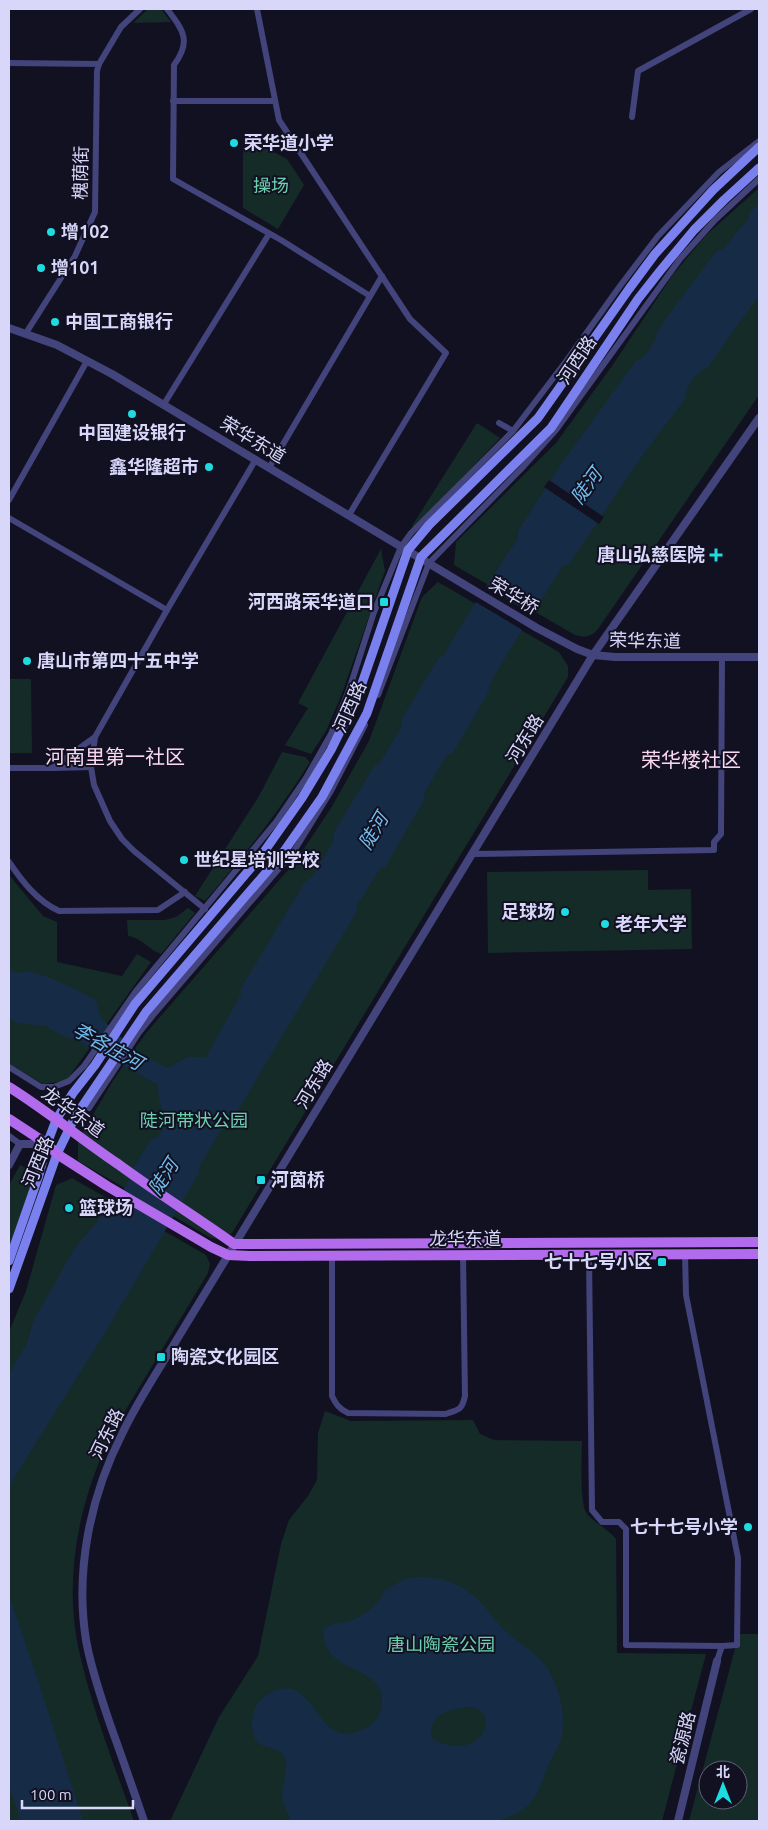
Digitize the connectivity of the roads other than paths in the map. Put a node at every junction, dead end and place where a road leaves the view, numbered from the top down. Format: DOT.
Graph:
graph roads {
  1 [pos="140,9"];
  2 [pos="166,9"];
  3 [pos="256,9"];
  4 [pos="751,9"];
  5 [pos="9,63"];
  6 [pos="100,64"];
  7 [pos="173,101"];
  8 [pos="274,101"];
  9 [pos="632,117"];
  10 [pos="759,141"];
  11 [pos="759,147"];
  12 [pos="759,168"];
  13 [pos="759,179"];
  14 [pos="269,234"];
  15 [pos="382,276"];
  16 [pos="370,296"];
  17 [pos="9,328"];
  18 [pos="26,333"];
  19 [pos="88,361"];
  20 [pos="164,404"];
  21 [pos="538,418"];
  22 [pos="759,418"];
  23 [pos="499,423"];
  24 [pos="551,428"];
  25 [pos="513,431"];
  26 [pos="256,459"];
  27 [pos="269,468"];
  28 [pos="9,500"];
  29 [pos="349,515"];
  30 [pos="9,518"];
  31 [pos="404,549"];
  32 [pos="421,557"];
  33 [pos="429,563"];
  34 [pos="475,590"];
  35 [pos="167,610"];
  36 [pos="537,628"];
  37 [pos="593,655"];
  38 [pos="722,657"];
  39 [pos="759,657"];
  40 [pos="95,737"];
  41 [pos="92,767"];
  42 [pos="9,768"];
  43 [pos="52,768"];
  44 [pos="473,854"];
  45 [pos="9,862"];
  46 [pos="185,892"];
  47 [pos="205,909"];
  48 [pos="119,1021"];
  49 [pos="136,1032"];
  50 [pos="9,1067"];
  51 [pos="109,1072"];
  52 [pos="9,1087"];
  53 [pos="90,1108"];
  54 [pos="9,1119"];
  55 [pos="56,1120"];
  56 [pos="69,1130"];
  57 [pos="9,1136"];
  58 [pos="20,1144"];
  59 [pos="46,1144"];
  60 [pos="57,1154"];
  61 [pos="9,1164"];
  62 [pos="759,1242"];
  63 [pos="234,1244"];
  64 [pos="684,1254"];
  65 [pos="759,1254"];
  66 [pos="228,1255"];
  67 [pos="463,1255"];
  68 [pos="589,1255"];
  69 [pos="332,1257"];
  70 [pos="9,1260"];
  71 [pos="9,1289"];
  72 [pos="722,1646"];
  73 [pos="717,1661"];
  74 [pos="144,1821"];
  75 [pos="678,1821"];
  1 -- 6 [label="street, 槐荫街"];
  2 -- 7 [label="street"];
  3 -- 8 [label="street"];
  4 -- 9 [label="street"];
  5 -- 6 [label="street"];
  6 -- 18 [label="street, 槐荫街"];
  7 -- 8 [label="street"];
  7 -- 14 [label="street"];
  8 -- 15 [label="street"];
  10 -- 25 [label="street"];
  11 -- 21 [label="main road, 河西路"];
  12 -- 24 [label="main road, 河西路"];
  13 -- 33 [label="street"];
  14 -- 16 [label="street"];
  14 -- 20 [label="street"];
  15 -- 16 [label="street"];
  15 -- 29 [label="street"];
  16 -- 27 [label="street"];
  17 -- 18 [label="street, 荣华东道"];
  18 -- 19 [label="street, 荣华东道"];
  19 -- 20 [label="street, 荣华东道"];
  19 -- 28 [label="street"];
  20 -- 26 [label="street, 荣华东道"];
  21 -- 24 [label="main road"];
  21 -- 31 [label="main road, 河西路"];
  22 -- 37 [label="street, 河东路"];
  23 -- 25 [label="street"];
  24 -- 32 [label="main road, 河西路"];
  25 -- 31 [label="street"];
  26 -- 27 [label="street, 荣华东道"];
  26 -- 35 [label="street"];
  27 -- 29 [label="street, 荣华东道"];
  29 -- 31 [label="street, 荣华东道"];
  30 -- 35 [label="street"];
  31 -- 32 [label="street, 荣华东道"];
  31 -- 47 [label="street"];
  31 -- 48 [label="main road, 河西路"];
  32 -- 33 [label="street, 荣华东道"];
  32 -- 49 [label="main road, 河西路"];
  33 -- 34 [label="street, 荣华东道"];
  33 -- 49 [label="street"];
  34 -- 36 [label="street, 荣华桥"];
  35 -- 40 [label="street"];
  36 -- 37 [label="street, 荣华东道"];
  37 -- 38 [label="street, 荣华东道"];
  37 -- 44 [label="street, 河东路"];
  38 -- 39 [label="street, 荣华东道"];
  38 -- 44 [label="street"];
  40 -- 41 [label="street"];
  40 -- 43 [label="street"];
  41 -- 43 [label="street"];
  41 -- 46 [label="street"];
  42 -- 43 [label="street"];
  44 -- 63 [label="street, 河东路"];
  45 -- 46 [label="street"];
  46 -- 47 [label="street"];
  47 -- 48 [label="street"];
  48 -- 50 [label="street"];
  48 -- 55 [label="main road, 河西路"];
  49 -- 51 [label="main road, 河西路"];
  51 -- 53 [label="street"];
  51 -- 56 [label="main road, 河西路"];
  52 -- 55 [label="main road, 龙华东道"];
  54 -- 59 [label="main road"];
  55 -- 56 [label="main road, 龙华东道"];
  55 -- 59 [label="main road, 河西路"];
  56 -- 60 [label="main road, 河西路"];
  56 -- 63 [label="main road, 龙华东道"];
  57 -- 58 [label="street"];
  58 -- 59 [label="street"];
  58 -- 61 [label="street"];
  59 -- 60 [label="main road"];
  59 -- 70 [label="main road, 河西路"];
  60 -- 66 [label="main road, 龙华东道"];
  60 -- 71 [label="main road, 河西路"];
  62 -- 63 [label="main road, 龙华东道"];
  63 -- 66 [label="street, 河东路"];
  64 -- 65 [label="main road, 龙华东道"];
  64 -- 68 [label="main road, 龙华东道"];
  64 -- 72 [label="street"];
  66 -- 69 [label="main road, 龙华东道"];
  66 -- 74 [label="street, 河东路"];
  67 -- 68 [label="main road, 龙华东道"];
  67 -- 69 [label="main road, 龙华东道"];
  67 -- 69 [label="street"];
  68 -- 72 [label="street"];
  72 -- 73 [label="street"];
  73 -- 75 [label="street, 瓷源路"];
}
